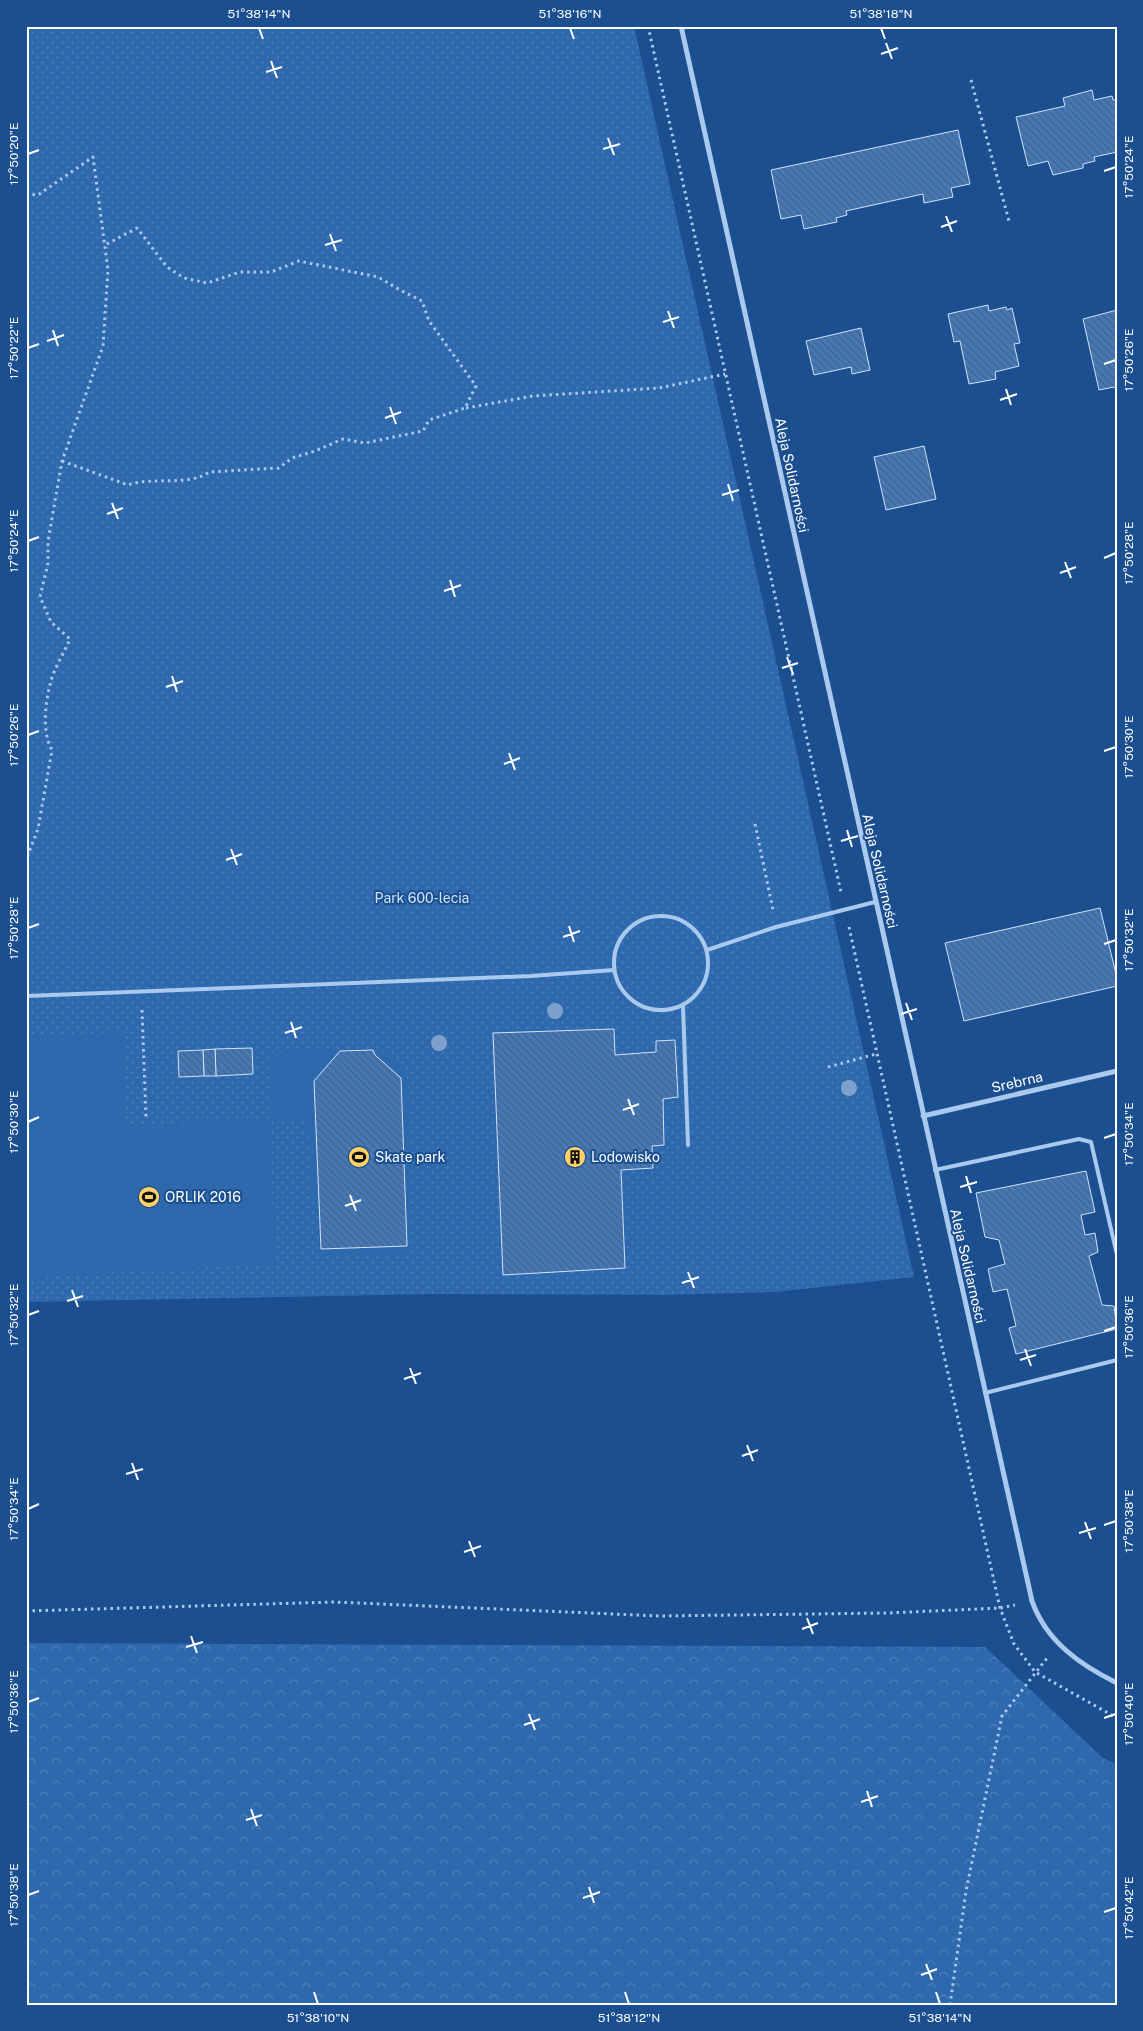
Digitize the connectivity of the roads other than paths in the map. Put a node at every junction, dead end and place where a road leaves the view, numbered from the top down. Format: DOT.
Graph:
graph roads {
  1 [pos="681,26"];
  2 [pos="876,902"];
  3 [pos="707,950"];
  4 [pos="614,970"];
  5 [pos="26,996"];
  6 [pos="683,1006"];
  7 [pos="1117,1071"];
  8 [pos="923,1116"];
  9 [pos="688,1145"];
  10 [pos="935,1170"];
  11 [pos="1117,1255"];
  12 [pos="1117,1360"];
  13 [pos="985,1393"];
  14 [pos="1117,1683"];
  1 -- 2 [label="street, Aleja Solidarności"];
  2 -- 3 [label="lane"];
  2 -- 8 [label="street, Aleja Solidarności"];
  3 -- 4 [label="lane"];
  3 -- 6 [label="lane"];
  4 -- 5 [label="lane"];
  4 -- 6 [label="lane"];
  6 -- 9 [label="lane"];
  7 -- 8 [label="street, Srebrna"];
  8 -- 10 [label="street, Aleja Solidarności"];
  10 -- 11 [label="lane"];
  10 -- 13 [label="street, Aleja Solidarności"];
  12 -- 13 [label="lane"];
  13 -- 14 [label="street, Aleja Solidarności"];
}
